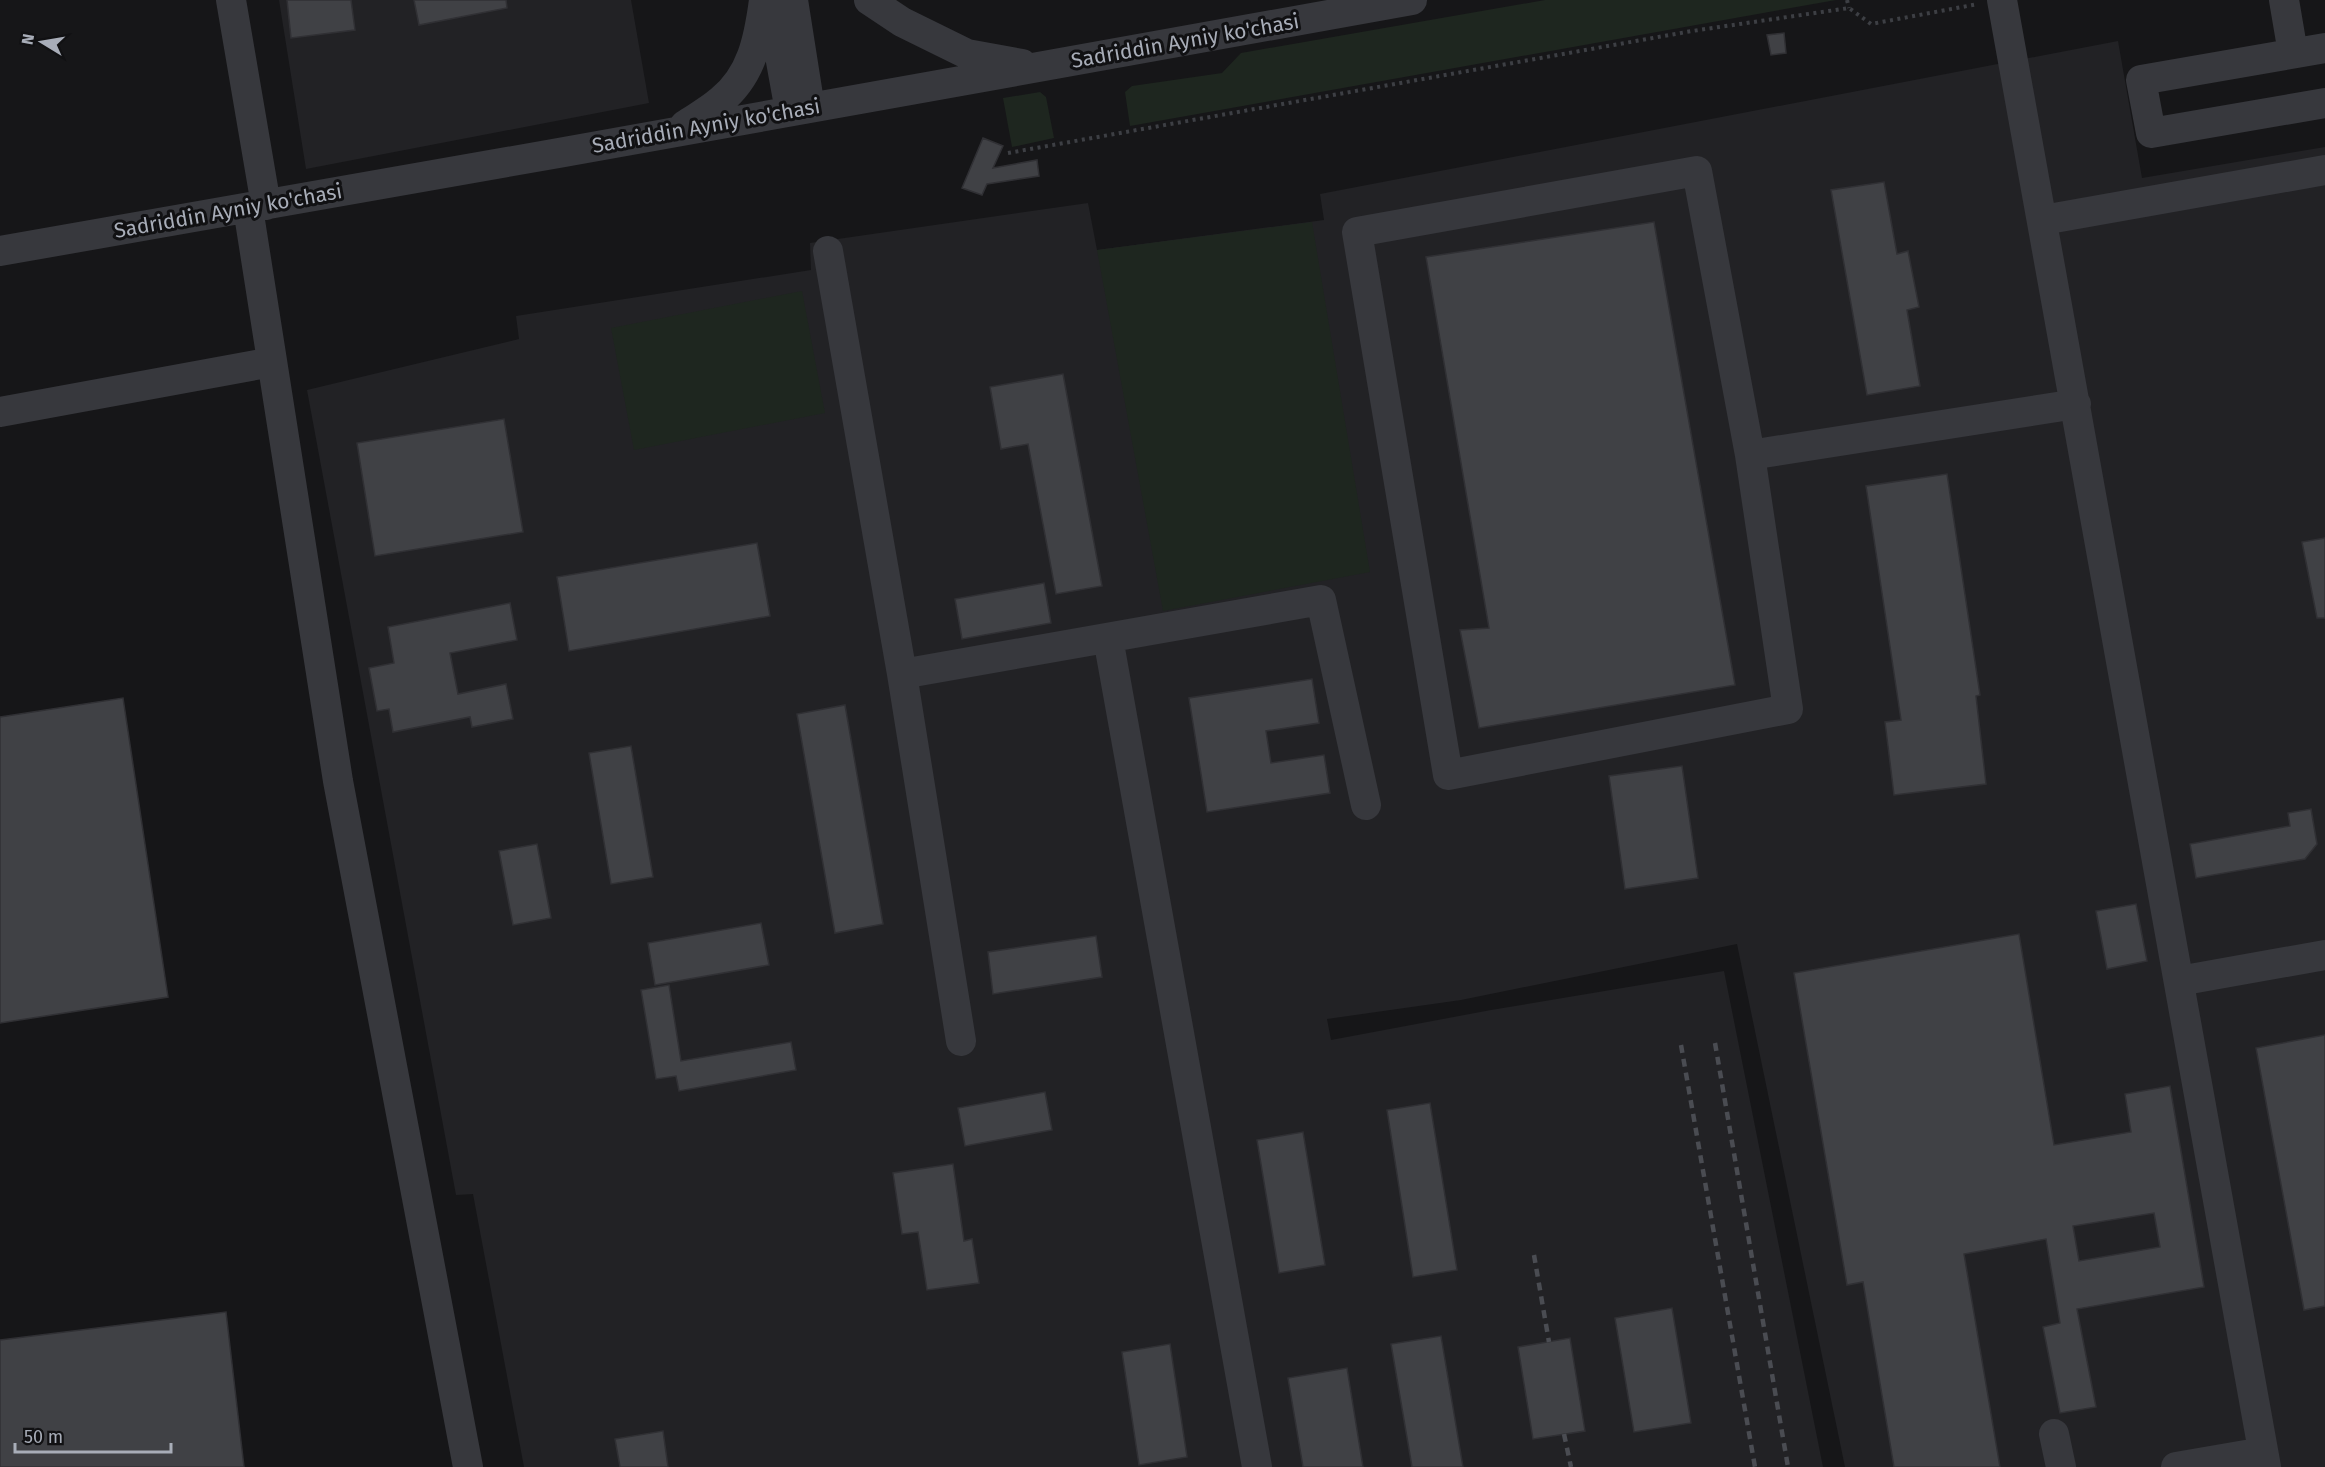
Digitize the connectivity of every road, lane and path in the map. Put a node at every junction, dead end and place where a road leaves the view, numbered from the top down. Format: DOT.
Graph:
graph roads {
  1 [pos="231,0"];
  2 [pos="764,0"];
  3 [pos="770,0"];
  4 [pos="793,0"];
  5 [pos="869,0"];
  6 [pos="1412,0"];
  7 [pos="1847,0"];
  8 [pos="2002,0"];
  9 [pos="2284,0"];
  10 [pos="1849,8"];
  11 [pos="2325,48"];
  12 [pos="2293,53"];
  13 [pos="1040,67"];
  14 [pos="2325,103"];
  15 [pos="800,110"];
  16 [pos="676,131"];
  17 [pos="1008,153"];
  18 [pos="2325,170"];
  19 [pos="257,207"];
  20 [pos="2043,220"];
  21 [pos="0,251"];
  22 [pos="828,251"];
  23 [pos="272,362"];
  24 [pos="2076,404"];
  25 [pos="0,412"];
  26 [pos="1750,455"];
  27 [pos="1108,638"];
  28 [pos="903,674"];
  29 [pos="1366,805"];
  30 [pos="2325,955"];
  31 [pos="2179,981"];
  32 [pos="961,1041"];
  33 [pos="2055,1434"];
  34 [pos="2265,1459"];
  35 [pos="468,1467"];
  36 [pos="1257,1467"];
  37 [pos="2061,1467"];
  38 [pos="2176,1467"];
  1 -- 19 [label="street"];
  2 -- 16 [label="street"];
  3 -- 15 [label="street"];
  4 -- 15 [label="street"];
  5 -- 13 [label="street"];
  6 -- 13 [label="street, Sadriddin Ayniy ko'chasi"];
  7 -- 10 [label="path"];
  8 -- 10 [label="path"];
  8 -- 20 [label="street"];
  9 -- 12 [label="street"];
  10 -- 17 [label="path"];
  11 -- 12 [label="street"];
  12 -- 14 [label="street"];
  13 -- 15 [label="street, Sadriddin Ayniy ko'chasi"];
  15 -- 16 [label="street, Sadriddin Ayniy ko'chasi"];
  16 -- 19 [label="street, Sadriddin Ayniy ko'chasi"];
  18 -- 20 [label="street"];
  19 -- 21 [label="street, Sadriddin Ayniy ko'chasi"];
  19 -- 23 [label="street"];
  20 -- 24 [label="street"];
  22 -- 28 [label="street"];
  23 -- 25 [label="street"];
  23 -- 35 [label="street"];
  24 -- 26 [label="street"];
  24 -- 31 [label="street"];
  26 -- 26 [label="street"];
  27 -- 28 [label="street"];
  27 -- 29 [label="street"];
  27 -- 36 [label="street"];
  28 -- 32 [label="street"];
  30 -- 31 [label="street"];
  31 -- 34 [label="street"];
  33 -- 37 [label="street"];
  34 -- 38 [label="street"];
}
